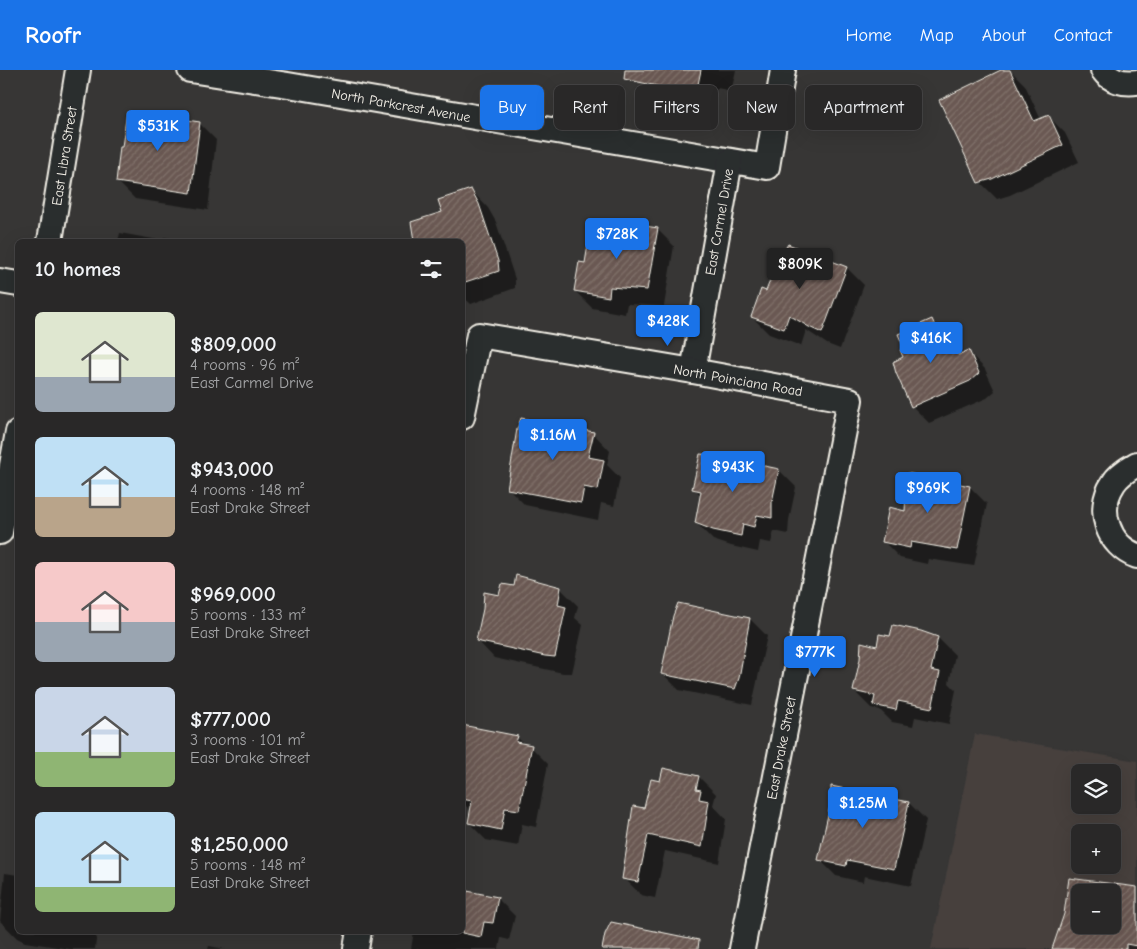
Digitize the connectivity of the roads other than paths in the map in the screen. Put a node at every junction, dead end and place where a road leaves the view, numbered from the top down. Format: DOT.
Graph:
graph roads {
  1 [pos="78,70"];
  2 [pos="190,70"];
  3 [pos="783,70"];
  4 [pos="1103,70"];
  5 [pos="289,78"];
  6 [pos="1137,82"];
  7 [pos="730,161"];
  8 [pos="50,239"];
  9 [pos="0,281"];
  10 [pos="15,284"];
  11 [pos="693,371"];
  12 [pos="850,400"];
  13 [pos="465,403"];
  14 [pos="15,449"];
  15 [pos="1137,464"];
  16 [pos="0,532"];
  17 [pos="1137,556"];
  18 [pos="358,934"];
  19 [pos="356,949"];
  20 [pos="742,949"];
  1 -- 8 [label="street, East Libra Street"];
  2 -- 5 [label="street, North Parkcrest Avenue"];
  3 -- 7 [label="street, North Parkcrest Avenue"];
  4 -- 6 [label="street"];
  5 -- 7 [label="street, North Parkcrest Avenue"];
  7 -- 11 [label="street, East Carmel Drive"];
  9 -- 10 [label="street"];
  11 -- 12 [label="street, North Poinciana Road"];
  11 -- 13 [label="street, North Poinciana Road"];
  12 -- 20 [label="street, East Drake Street"];
  14 -- 16 [label="street"];
  15 -- 17 [label="street"];
  18 -- 19 [label="street"];
}
